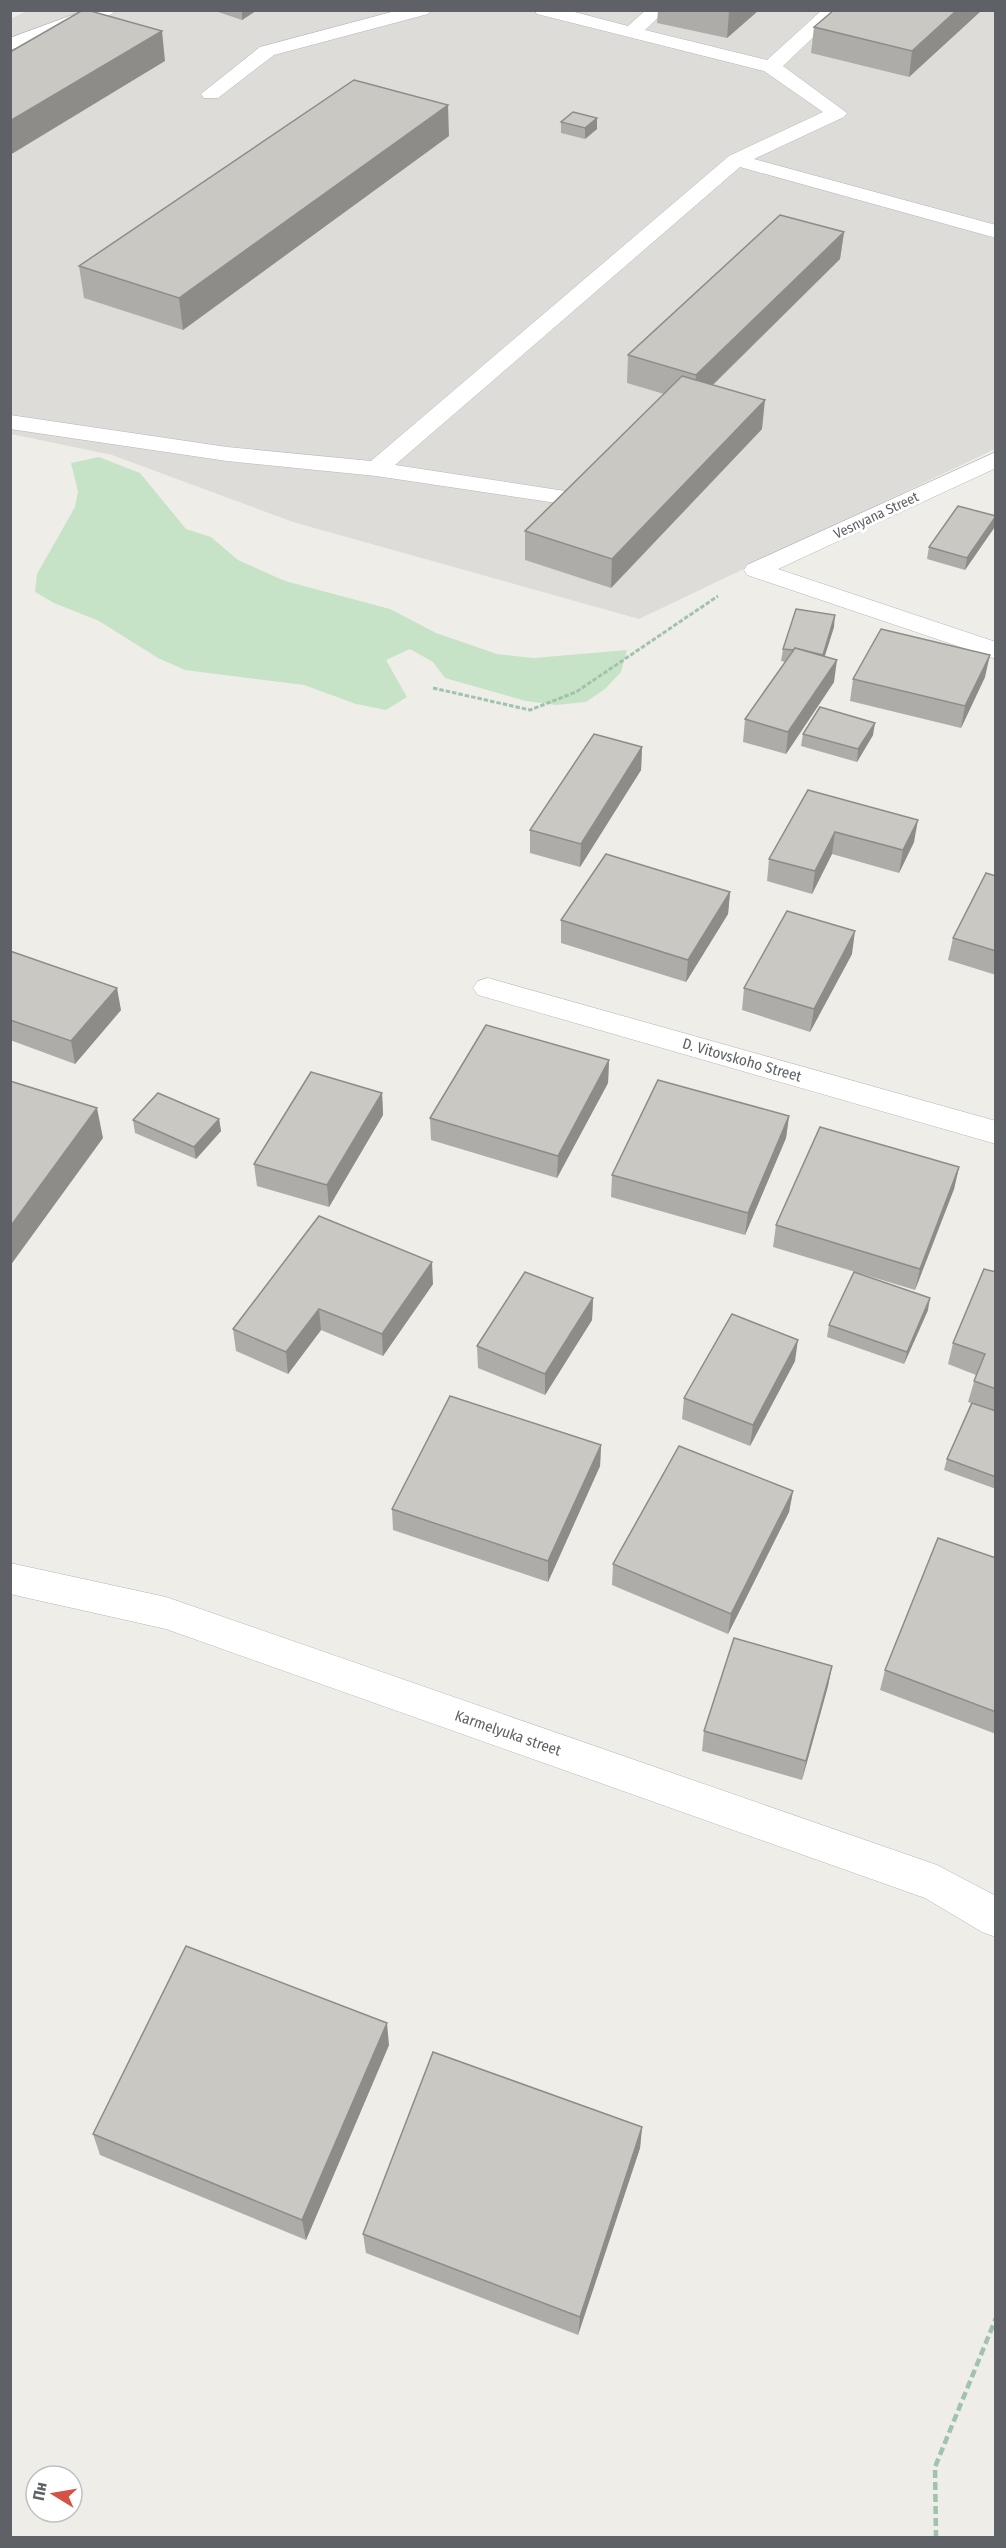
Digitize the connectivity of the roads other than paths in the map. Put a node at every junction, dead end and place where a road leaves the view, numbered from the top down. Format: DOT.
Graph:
graph roads {
  1 [pos="106,10"];
  2 [pos="423,10"];
  3 [pos="543,10"];
  4 [pos="657,10"];
  5 [pos="833,10"];
  6 [pos="630,33"];
  7 [pos="10,45"];
  8 [pos="771,67"];
  9 [pos="211,94"];
  10 [pos="736,160"];
  11 [pos="996,232"];
  12 [pos="10,422"];
  13 [pos="996,459"];
  14 [pos="376,469"];
  15 [pos="570,498"];
  16 [pos="996,651"];
  17 [pos="488,988"];
  18 [pos="996,1133"];
  19 [pos="10,1578"];
  20 [pos="996,1918"];
  1 -- 7 [label="street"];
  2 -- 9 [label="street"];
  3 -- 6 [label="street"];
  4 -- 6 [label="street"];
  5 -- 8 [label="street"];
  6 -- 8 [label="street"];
  8 -- 10 [label="street"];
  10 -- 11 [label="street"];
  10 -- 14 [label="street"];
  12 -- 14 [label="street"];
  13 -- 16 [label="street, Vesnyana Street"];
  14 -- 15 [label="street"];
  17 -- 18 [label="street, D. Vitovskoho Street"];
  19 -- 20 [label="street, Karmelyuka street"];
}
